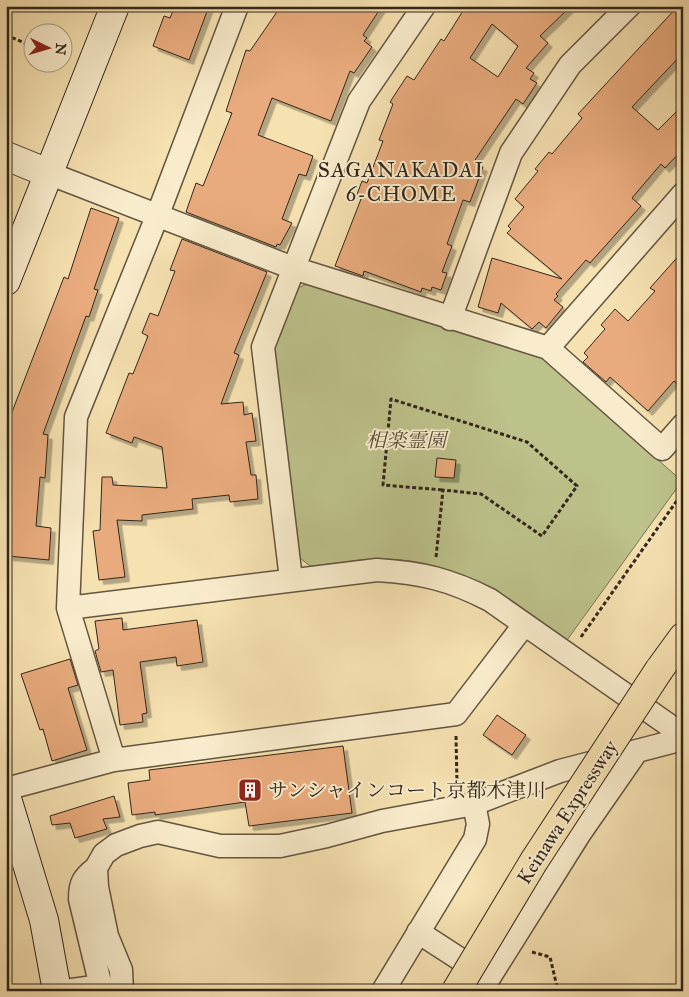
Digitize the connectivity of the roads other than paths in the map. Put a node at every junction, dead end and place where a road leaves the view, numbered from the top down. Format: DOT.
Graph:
graph roads {
  1 [pos="115,6"];
  2 [pos="237,6"];
  3 [pos="424,6"];
  4 [pos="630,6"];
  5 [pos="6,156"];
  6 [pos="48,173"];
  7 [pos="683,194"];
  8 [pos="158,214"];
  9 [pos="293,268"];
  10 [pos="6,281"];
  11 [pos="450,319"];
  12 [pos="548,348"];
  13 [pos="683,425"];
  14 [pos="291,579"];
  15 [pos="68,608"];
  16 [pos="524,625"];
  17 [pos="683,637"];
  18 [pos="683,735"];
  19 [pos="683,739"];
  20 [pos="637,751"];
  21 [pos="114,760"];
  22 [pos="6,789"];
  23 [pos="6,795"];
  24 [pos="465,806"];
  25 [pos="418,932"];
  26 [pos="486,984"];
  27 [pos="108,989"];
  28 [pos="57,991"];
  29 [pos="65,991"];
  30 [pos="383,991"];
  31 [pos="456,991"];
  1 -- 6 [label="main road"];
  2 -- 8 [label="street"];
  3 -- 9 [label="street"];
  4 -- 11 [label="street"];
  5 -- 6 [label="main road"];
  6 -- 8 [label="street"];
  6 -- 10 [label="main road"];
  7 -- 12 [label="street"];
  8 -- 9 [label="street"];
  8 -- 15 [label="street"];
  9 -- 11 [label="street"];
  9 -- 14 [label="street"];
  11 -- 12 [label="street"];
  12 -- 13 [label="street"];
  14 -- 15 [label="street"];
  14 -- 16 [label="street"];
  15 -- 21 [label="street"];
  16 -- 18 [label="street"];
  16 -- 21 [label="street"];
  17 -- 31 [label="highway, Keinawa Expressway, bridge"];
  19 -- 20 [label="street"];
  20 -- 24 [label="street"];
  20 -- 26 [label="street"];
  21 -- 22 [label="street"];
  23 -- 28 [label="main road"];
  24 -- 25 [label="street"];
  24 -- 27 [label="street"];
  25 -- 26 [label="street"];
  25 -- 30 [label="street"];
  27 -- 29 [label="street"];
}
